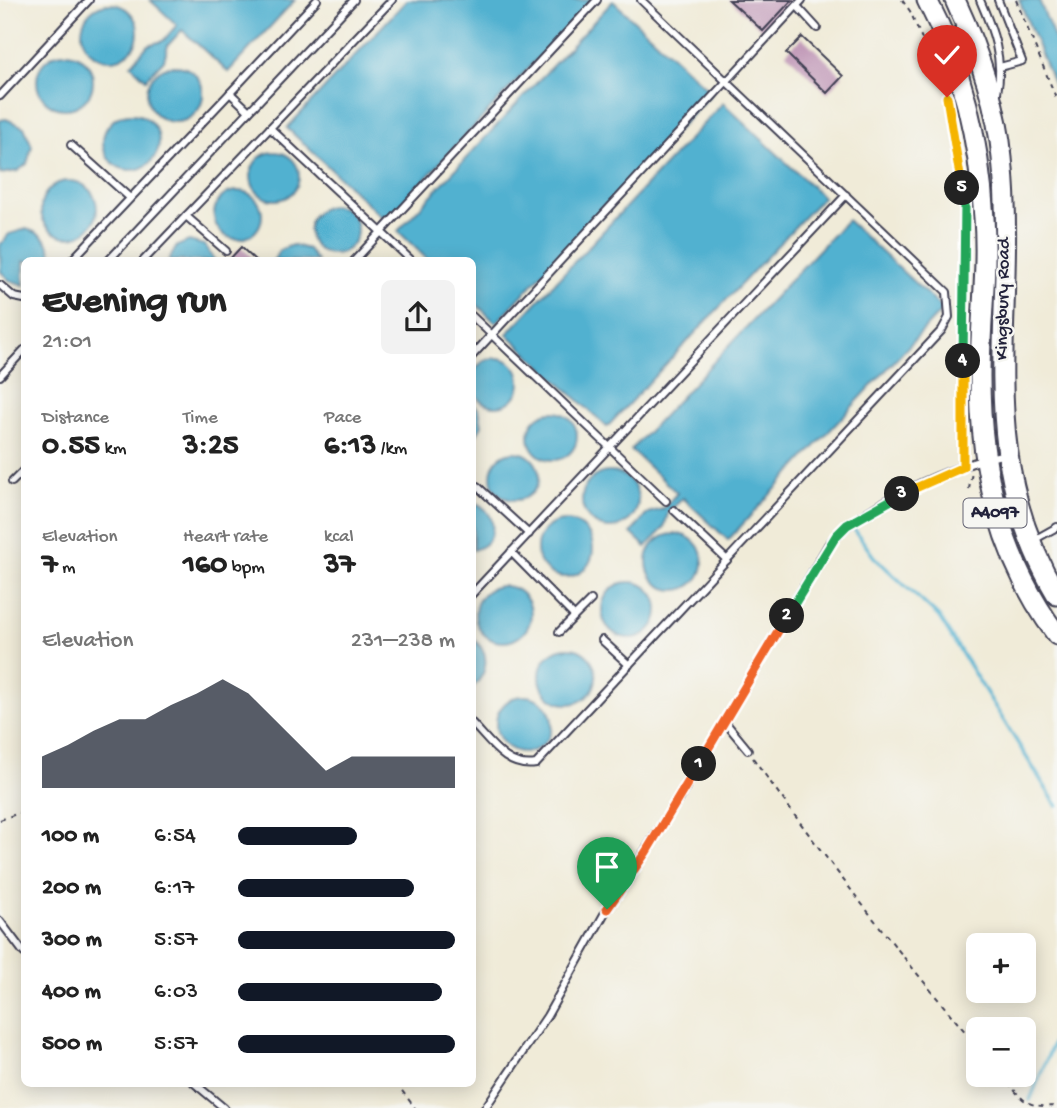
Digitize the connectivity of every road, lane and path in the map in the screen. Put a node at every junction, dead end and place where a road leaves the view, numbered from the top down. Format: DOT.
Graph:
graph roads {
  1 [pos="89,0"];
  2 [pos="317,0"];
  3 [pos="354,0"];
  4 [pos="392,0"];
  5 [pos="597,0"];
  6 [pos="641,0"];
  7 [pos="902,0"];
  8 [pos="927,0"];
  9 [pos="955,0"];
  10 [pos="980,0"];
  11 [pos="998,0"];
  12 [pos="1016,0"];
  13 [pos="799,3"];
  14 [pos="817,29"];
  15 [pos="1000,67"];
  16 [pos="728,82"];
  17 [pos="994,86"];
  18 [pos="230,93"];
  19 [pos="966,94"];
  20 [pos="0,96"];
  21 [pos="1057,100"];
  22 [pos="249,111"];
  23 [pos="270,128"];
  24 [pos="71,145"];
  25 [pos="846,195"];
  26 [pos="130,198"];
  27 [pos="186,216"];
  28 [pos="381,232"];
  29 [pos="226,251"];
  30 [pos="75,257"];
  31 [pos="112,257"];
  32 [pos="147,257"];
  33 [pos="358,257"];
  34 [pos="408,257"];
  35 [pos="0,285"];
  36 [pos="21,298"];
  37 [pos="476,320"];
  38 [pos="492,335"];
  39 [pos="476,352"];
  40 [pos="21,353"];
  41 [pos="0,376"];
  42 [pos="610,447"];
  43 [pos="1006,454"];
  44 [pos="979,460"];
  45 [pos="963,467"];
  46 [pos="21,473"];
  47 [pos="12,482"];
  48 [pos="477,486"];
  49 [pos="969,489"];
  50 [pos="666,501"];
  51 [pos="674,510"];
  52 [pos="1057,527"];
  53 [pos="529,534"];
  54 [pos="1030,542"];
  55 [pos="511,552"];
  56 [pos="727,560"];
  57 [pos="476,590"];
  58 [pos="1057,595"];
  59 [pos="591,600"];
  60 [pos="574,616"];
  61 [pos="559,632"];
  62 [pos="1057,635"];
  63 [pos="601,640"];
  64 [pos="629,665"];
  65 [pos="725,722"];
  66 [pos="476,727"];
  67 [pos="748,750"];
  68 [pos="21,812"];
  69 [pos="0,820"];
  70 [pos="0,921"];
  71 [pos="21,949"];
  72 [pos="966,1033"];
  73 [pos="199,1087"];
  74 [pos="399,1087"];
  75 [pos="1011,1087"];
  76 [pos="1057,1106"];
  77 [pos="225,1108"];
  78 [pos="415,1108"];
  79 [pos="485,1108"];
  1 -- 20 [label="lane"];
  2 -- 18 [label="lane"];
  3 -- 22 [label="lane"];
  4 -- 23 [label="lane"];
  5 -- 28 [label="lane"];
  6 -- 16 [label="lane"];
  7 -- 45 [label="path"];
  8 -- 19 [label="main road, Kingsbury Road / A4097"];
  9 -- 17 [label="main road, Kingsbury Road / A4097"];
  10 -- 15 [label="lane"];
  11 -- 15 [label="lane"];
  12 -- 21 [label="path"];
  13 -- 14 [label="lane"];
  13 -- 16 [label="lane"];
  15 -- 17 [label="lane"];
  16 -- 25 [label="lane"];
  16 -- 38 [label="lane"];
  17 -- 19 [label="lane"];
  17 -- 43 [label="main road, Kingsbury Road / A4097"];
  18 -- 22 [label="lane"];
  18 -- 26 [label="lane"];
  19 -- 44 [label="main road, Kingsbury Road / A4097"];
  22 -- 31 [label="lane"];
  23 -- 27 [label="lane"];
  23 -- 28 [label="lane"];
  24 -- 26 [label="lane"];
  25 -- 42 [label="lane"];
  25 -- 56 [label="lane"];
  26 -- 30 [label="lane"];
  27 -- 29 [label="lane"];
  27 -- 32 [label="lane"];
  28 -- 33 [label="lane"];
  28 -- 34 [label="lane"];
  35 -- 36 [label="lane"];
  37 -- 38 [label="lane"];
  38 -- 39 [label="lane"];
  38 -- 42 [label="lane"];
  40 -- 41 [label="lane"];
  42 -- 50 [label="lane"];
  42 -- 53 [label="lane"];
  43 -- 44 [label="lane"];
  43 -- 54 [label="main road, Kingsbury Road / A4097"];
  44 -- 45 [label="lane"];
  44 -- 49 [label="path"];
  44 -- 62 [label="main road, Kingsbury Road / A4097"];
  45 -- 65 [label="lane"];
  46 -- 47 [label="lane"];
  48 -- 53 [label="lane"];
  51 -- 56 [label="lane"];
  52 -- 54 [label="lane"];
  53 -- 55 [label="lane"];
  54 -- 58 [label="main road, Kingsbury Road / A4097"];
  55 -- 57 [label="lane"];
  55 -- 60 [label="lane"];
  56 -- 64 [label="lane"];
  59 -- 60 [label="lane"];
  60 -- 61 [label="lane"];
  63 -- 64 [label="lane"];
  64 -- 66 [label="lane"];
  65 -- 67 [label="lane"];
  65 -- 79 [label="lane"];
  67 -- 72 [label="path"];
  68 -- 69 [label="path"];
  70 -- 71 [label="lane"];
  73 -- 77 [label="lane"];
  74 -- 78 [label="path"];
  75 -- 76 [label="path"];
}
